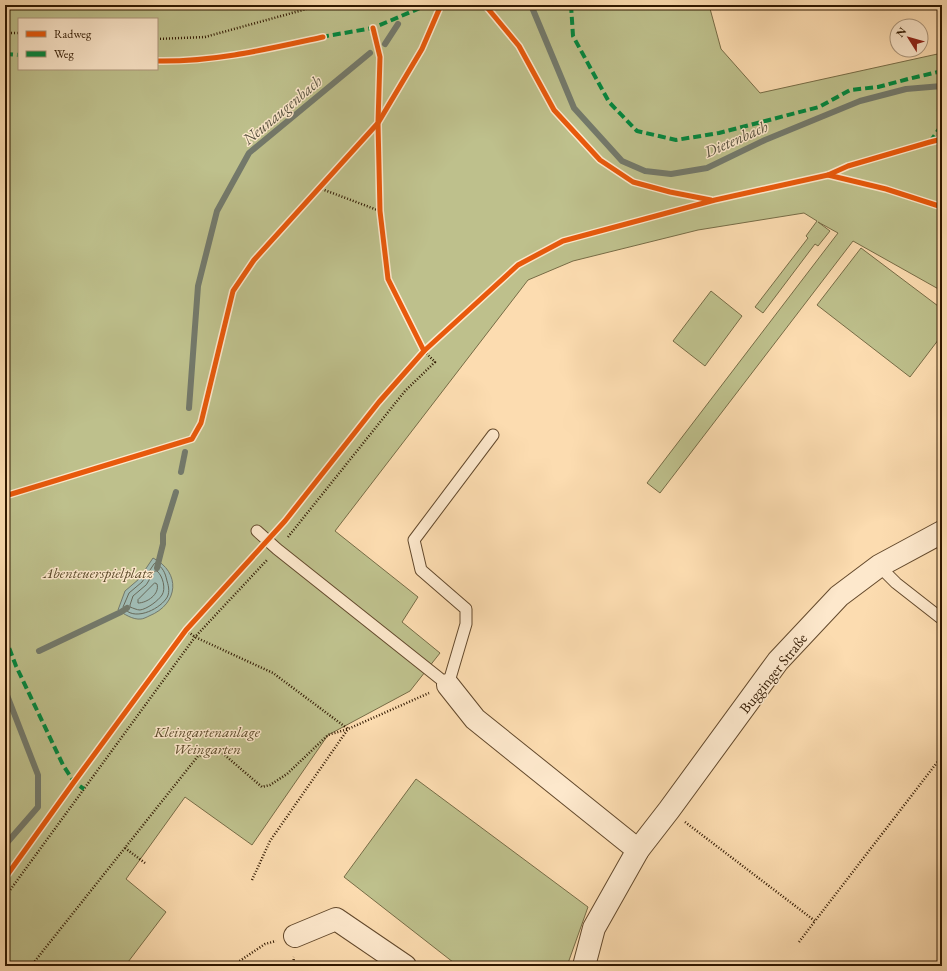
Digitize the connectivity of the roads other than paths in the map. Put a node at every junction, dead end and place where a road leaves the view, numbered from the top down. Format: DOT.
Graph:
graph roads {
  1 [pos="493,435"];
  2 [pos="257,531"];
  3 [pos="942,532"];
  4 [pos="879,566"];
  5 [pos="942,619"];
  6 [pos="448,685"];
  7 [pos="638,850"];
  8 [pos="296,936"];
  9 [pos="405,966"];
  10 [pos="584,966"];
  1 -- 6 [label="lane"];
  2 -- 6 [label="lane"];
  3 -- 4 [label="street, Bugginger Straße"];
  4 -- 5 [label="lane"];
  4 -- 7 [label="street, Bugginger Straße"];
  6 -- 7 [label="street"];
  7 -- 10 [label="street, Bugginger Straße"];
  8 -- 9 [label="street"];
}
